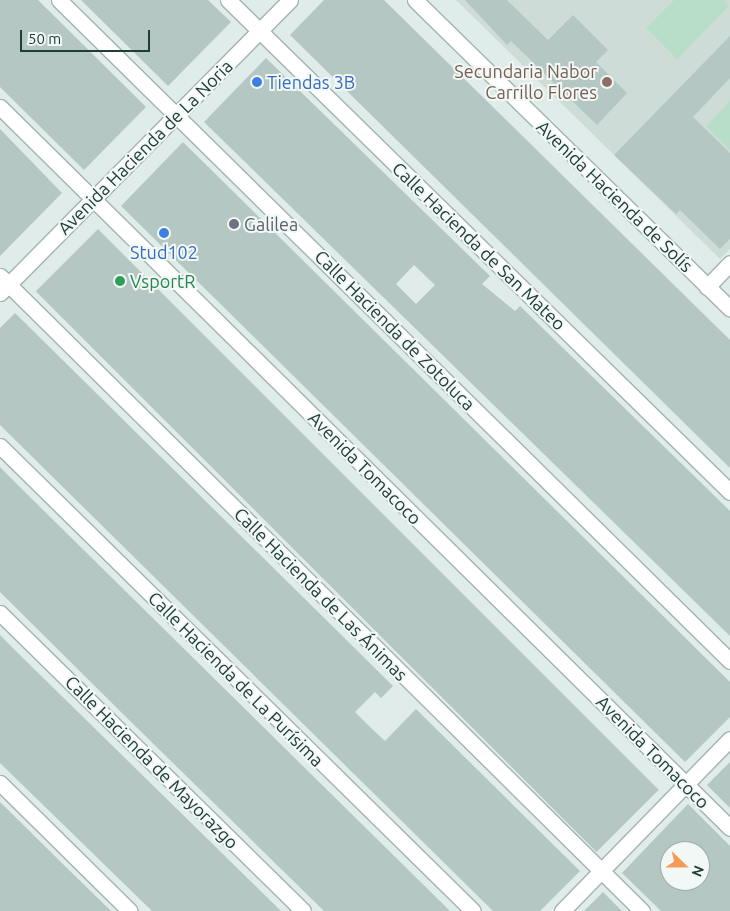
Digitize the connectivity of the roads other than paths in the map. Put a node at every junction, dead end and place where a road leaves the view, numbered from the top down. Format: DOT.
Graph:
graph roads {
  1 [pos="59,0"];
  2 [pos="228,0"];
  3 [pos="290,0"];
  4 [pos="415,0"];
  5 [pos="259,31"];
  6 [pos="0,107"];
  7 [pos="176,115"];
  8 [pos="93,199"];
  9 [pos="730,263"];
  10 [pos="3,285"];
  11 [pos="707,287"];
  12 [pos="730,309"];
  13 [pos="0,446"];
  14 [pos="730,492"];
  15 [pos="0,613"];
  16 [pos="730,661"];
  17 [pos="730,739"];
  18 [pos="0,783"];
  19 [pos="686,784"];
  20 [pos="730,828"];
  21 [pos="601,871"];
  22 [pos="130,911"];
  23 [pos="303,911"];
  24 [pos="473,911"];
  25 [pos="562,911"];
  26 [pos="642,911"];
  1 -- 7 [label="street, Calle Hacienda de Zotoluca"];
  2 -- 5 [label="street, Calle Hacienda de San Mateo"];
  3 -- 5 [label="street, Avenida Hacienda de La Noria"];
  4 -- 11 [label="street, Avenida Hacienda de Solís"];
  5 -- 7 [label="street, Avenida Hacienda de La Noria"];
  5 -- 14 [label="street, Calle Hacienda de San Mateo"];
  6 -- 8 [label="street, Avenida Tomacoco"];
  7 -- 8 [label="street, Avenida Hacienda de La Noria"];
  7 -- 16 [label="street, Calle Hacienda de Zotoluca"];
  8 -- 10 [label="street, Avenida Hacienda de La Noria"];
  8 -- 19 [label="street, Avenida Tomacoco"];
  9 -- 11 [label="street"];
  10 -- 21 [label="street, Calle Hacienda de Las Ánimas"];
  11 -- 12 [label="street, Avenida Hacienda de Solís"];
  13 -- 24 [label="street, Calle Hacienda de La Purísima"];
  15 -- 23 [label="street, Calle Hacienda de Mayorazgo"];
  17 -- 19 [label="street"];
  18 -- 22 [label="street"];
  19 -- 20 [label="street, Avenida Tomacoco"];
  19 -- 21 [label="street"];
  21 -- 25 [label="street"];
  21 -- 26 [label="street, Calle Hacienda de Las Ánimas"];
}
